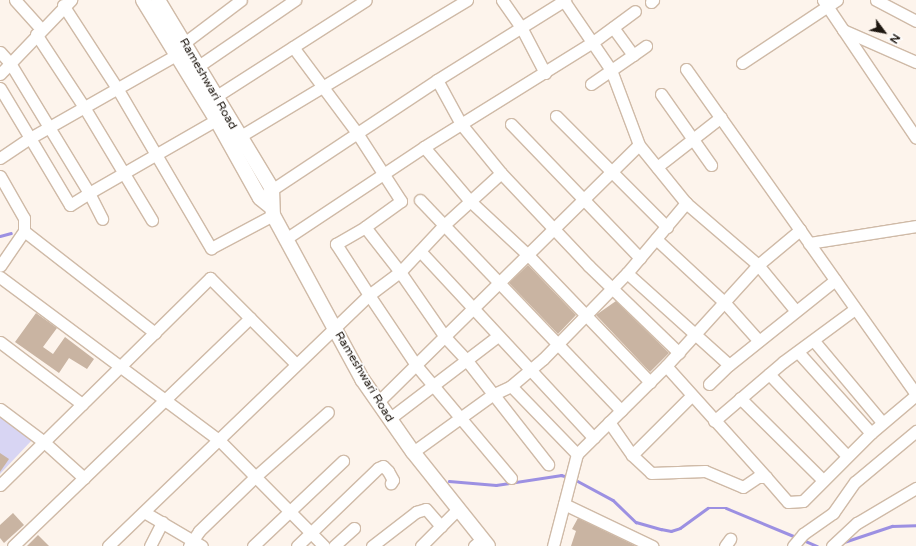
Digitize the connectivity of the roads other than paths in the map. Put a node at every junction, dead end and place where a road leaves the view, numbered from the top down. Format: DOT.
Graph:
graph roads {
  1 [pos="15,0"];
  2 [pos="143,0"];
  3 [pos="158,0"];
  4 [pos="241,0"];
  5 [pos="295,0"];
  6 [pos="366,0"];
  7 [pos="467,0"];
  8 [pos="502,0"];
  9 [pos="565,0"];
  10 [pos="876,0"];
  11 [pos="67,2"];
  12 [pos="829,2"];
  13 [pos="635,11"];
  14 [pos="916,21"];
  15 [pos="521,27"];
  16 [pos="613,27"];
  17 [pos="843,30"];
  18 [pos="38,31"];
  19 [pos="593,42"];
  20 [pos="646,46"];
  21 [pos="293,47"];
  22 [pos="182,49"];
  23 [pos="0,52"];
  24 [pos="633,55"];
  25 [pos="916,62"];
  26 [pos="10,63"];
  27 [pos="742,63"];
  28 [pos="197,66"];
  29 [pos="686,69"];
  30 [pos="611,70"];
  31 [pos="545,73"];
  32 [pos="0,74"];
  33 [pos="437,80"];
  34 [pos="591,84"];
  35 [pos="322,87"];
  36 [pos="0,88"];
  37 [pos="118,88"];
  38 [pos="661,94"];
  39 [pos="215,96"];
  40 [pos="84,107"];
  41 [pos="556,116"];
  42 [pos="221,117"];
  43 [pos="721,118"];
  44 [pos="461,124"];
  45 [pos="511,124"];
  46 [pos="50,127"];
  47 [pos="357,133"];
  48 [pos="239,137"];
  49 [pos="30,138"];
  50 [pos="916,138"];
  51 [pos="692,140"];
  52 [pos="639,145"];
  53 [pos="424,147"];
  54 [pos="157,154"];
  55 [pos="0,158"];
  56 [pos="711,165"];
  57 [pos="657,167"];
  58 [pos="501,172"];
  59 [pos="611,173"];
  60 [pos="122,174"];
  61 [pos="0,176"];
  62 [pos="385,176"];
  63 [pos="272,189"];
  64 [pos="89,193"];
  65 [pos="260,198"];
  66 [pos="586,199"];
  67 [pos="420,200"];
  68 [pos="470,201"];
  69 [pos="686,203"];
  70 [pos="272,211"];
  71 [pos="102,220"];
  72 [pos="152,220"];
  73 [pos="444,225"];
  74 [pos="916,226"];
  75 [pos="364,227"];
  76 [pos="667,227"];
  77 [pos="555,229"];
  78 [pos="800,230"];
  79 [pos="24,231"];
  80 [pos="287,238"];
  81 [pos="656,240"];
  82 [pos="808,243"];
  83 [pos="420,251"];
  84 [pos="529,256"];
  85 [pos="640,258"];
  86 [pos="0,266"];
  87 [pos="758,266"];
  88 [pos="400,272"];
  89 [pos="627,273"];
  90 [pos="0,277"];
  91 [pos="835,280"];
  92 [pos="501,283"];
  93 [pos="613,288"];
  94 [pos="369,295"];
  95 [pos="724,302"];
  96 [pos="474,309"];
  97 [pos="855,309"];
  98 [pos="795,310"];
  99 [pos="586,315"];
  100 [pos="250,318"];
  101 [pos="333,326"];
  102 [pos="154,333"];
  103 [pos="694,333"];
  104 [pos="498,336"];
  105 [pos="444,337"];
  106 [pos="814,340"];
  107 [pos="759,341"];
  108 [pos="0,342"];
  109 [pos="559,342"];
  110 [pos="678,352"];
  111 [pos="798,352"];
  112 [pos="468,362"];
  113 [pos="295,363"];
  114 [pos="122,365"];
  115 [pos="416,365"];
  116 [pos="729,365"];
  117 [pos="666,366"];
  118 [pos="532,368"];
  119 [pos="769,374"];
  120 [pos="650,382"];
  121 [pos="709,384"];
  122 [pos="512,386"];
  123 [pos="433,387"];
  124 [pos="916,394"];
  125 [pos="492,395"];
  126 [pos="691,396"];
  127 [pos="740,398"];
  128 [pos="166,399"];
  129 [pos="378,402"];
  130 [pos="82,404"];
  131 [pos="0,409"];
  132 [pos="621,410"];
  133 [pos="328,412"];
  134 [pos="389,419"];
  135 [pos="460,419"];
  136 [pos="714,421"];
  137 [pos="609,422"];
  138 [pos="882,422"];
  139 [pos="916,431"];
  140 [pos="871,433"];
  141 [pos="594,438"];
  142 [pos="218,440"];
  143 [pos="44,442"];
  144 [pos="413,452"];
  145 [pos="577,454"];
  146 [pos="632,455"];
  147 [pos="847,456"];
  148 [pos="343,460"];
  149 [pos="548,464"];
  150 [pos="256,476"];
  151 [pos="766,477"];
  152 [pos="84,478"];
  153 [pos="511,478"];
  154 [pos="823,480"];
  155 [pos="391,483"];
  156 [pos="0,485"];
  157 [pos="916,488"];
  158 [pos="564,504"];
  159 [pos="458,509"];
  160 [pos="287,511"];
  161 [pos="144,512"];
  162 [pos="162,522"];
  163 [pos="441,526"];
  164 [pos="354,528"];
  165 [pos="310,534"];
  166 [pos="797,541"];
  167 [pos="195,544"];
  168 [pos="481,544"];
  169 [pos="834,544"];
  170 [pos="12,546"];
  171 [pos="108,546"];
  172 [pos="150,546"];
  173 [pos="253,546"];
  174 [pos="297,546"];
  175 [pos="324,546"];
  176 [pos="334,546"];
  177 [pos="372,546"];
  178 [pos="421,546"];
  179 [pos="553,546"];
  180 [pos="652,546"];
  1 -- 18 [label="street"];
  2 -- 22 [label="main road"];
  3 -- 22 [label="main road, Rameshwari Road"];
  4 -- 22 [label="street"];
  5 -- 28 [label="street"];
  6 -- 21 [label="street"];
  7 -- 35 [label="street"];
  8 -- 15 [label="street"];
  9 -- 15 [label="street"];
  9 -- 19 [label="street"];
  10 -- 14 [label="street"];
  11 -- 18 [label="street"];
  11 -- 37 [label="street"];
  12 -- 17 [label="street"];
  12 -- 27 [label="street"];
  13 -- 16 [label="street"];
  15 -- 31 [label="street"];
  15 -- 33 [label="street"];
  16 -- 19 [label="street"];
  16 -- 24 [label="street"];
  17 -- 25 [label="street"];
  17 -- 50 [label="street"];
  18 -- 26 [label="street"];
  18 -- 40 [label="street"];
  19 -- 30 [label="street"];
  19 -- 31 [label="street"];
  20 -- 24 [label="street"];
  21 -- 35 [label="street"];
  21 -- 39 [label="street"];
  22 -- 28 [label="main road, Rameshwari Road"];
  22 -- 37 [label="street"];
  22 -- 42 [label="main road"];
  23 -- 26 [label="street"];
  24 -- 30 [label="street"];
  26 -- 32 [label="street"];
  26 -- 46 [label="street"];
  28 -- 39 [label="main road, Rameshwari Road"];
  29 -- 43 [label="street"];
  30 -- 34 [label="street"];
  30 -- 52 [label="street"];
  31 -- 44 [label="street"];
  33 -- 44 [label="street"];
  33 -- 47 [label="street"];
  35 -- 47 [label="street"];
  35 -- 48 [label="street"];
  36 -- 49 [label="street"];
  37 -- 40 [label="street"];
  37 -- 54 [label="street"];
  38 -- 51 [label="street"];
  39 -- 42 [label="main road, Rameshwari Road"];
  40 -- 46 [label="street"];
  40 -- 60 [label="street"];
  41 -- 59 [label="street"];
  42 -- 48 [label="main road, Rameshwari Road"];
  42 -- 54 [label="street"];
  42 -- 65 [label="main road"];
  43 -- 51 [label="street"];
  43 -- 78 [label="street"];
  44 -- 53 [label="street"];
  44 -- 58 [label="street"];
  45 -- 66 [label="street"];
  46 -- 49 [label="street"];
  46 -- 64 [label="street"];
  47 -- 62 [label="street"];
  47 -- 63 [label="street"];
  48 -- 63 [label="main road, Rameshwari Road"];
  49 -- 55 [label="street"];
  49 -- 64 [label="street"];
  51 -- 56 [label="street"];
  51 -- 57 [label="street"];
  52 -- 57 [label="street"];
  52 -- 59 [label="street"];
  53 -- 62 [label="street"];
  53 -- 68 [label="street"];
  54 -- 60 [label="street"];
  54 -- 70 [label="street"];
  57 -- 69 [label="street"];
  58 -- 68 [label="street"];
  58 -- 77 [label="street"];
  59 -- 66 [label="street"];
  59 -- 76 [label="street"];
  60 -- 64 [label="street"];
  60 -- 72 [label="street"];
  61 -- 79 [label="street"];
  62 -- 75 [label="street"];
  62 -- 80 [label="street"];
  63 -- 65 [label="street"];
  63 -- 70 [label="main road"];
  64 -- 71 [label="street"];
  65 -- 70 [label="main road, Rameshwari Road"];
  66 -- 77 [label="street"];
  66 -- 85 [label="street"];
  67 -- 73 [label="street"];
  68 -- 73 [label="street"];
  68 -- 84 [label="street"];
  69 -- 76 [label="street"];
  69 -- 87 [label="street"];
  70 -- 80 [label="main road, Rameshwari Road"];
  73 -- 83 [label="street"];
  73 -- 92 [label="street"];
  74 -- 82 [label="street"];
  75 -- 88 [label="street"];
  75 -- 94 [label="street"];
  76 -- 81 [label="street"];
  77 -- 84 [label="street"];
  77 -- 93 [label="street"];
  78 -- 82 [label="street"];
  78 -- 87 [label="street"];
  79 -- 86 [label="street"];
  79 -- 102 [label="street"];
  80 -- 101 [label="main road, Rameshwari Road"];
  81 -- 85 [label="street"];
  81 -- 95 [label="street"];
  82 -- 91 [label="street"];
  83 -- 88 [label="street"];
  83 -- 96 [label="street"];
  84 -- 92 [label="street"];
  84 -- 99 [label="street"];
  85 -- 89 [label="street"];
  87 -- 95 [label="street"];
  87 -- 98 [label="street"];
  88 -- 94 [label="street"];
  88 -- 105 [label="street"];
  89 -- 93 [label="street"];
  89 -- 103 [label="street"];
  90 -- 114 [label="street"];
  91 -- 97 [label="street"];
  91 -- 98 [label="street"];
  92 -- 96 [label="street"];
  92 -- 109 [label="street"];
  93 -- 99 [label="street"];
  93 -- 110 [label="street"];
  94 -- 101 [label="street"];
  94 -- 115 [label="street"];
  95 -- 103 [label="street"];
  95 -- 107 [label="street"];
  96 -- 104 [label="street"];
  96 -- 105 [label="street"];
  97 -- 106 [label="street"];
  97 -- 124 [label="street"];
  98 -- 107 [label="street"];
  99 -- 109 [label="street"];
  99 -- 120 [label="street"];
  100 -- 102 [label="street"];
  100 -- 113 [label="street"];
  100 -- 128 [label="street"];
  101 -- 113 [label="street"];
  101 -- 129 [label="main road, Rameshwari Road"];
  102 -- 114 [label="street"];
  103 -- 110 [label="street"];
  103 -- 116 [label="street"];
  104 -- 112 [label="street"];
  104 -- 118 [label="street"];
  105 -- 112 [label="street"];
  105 -- 115 [label="street"];
  106 -- 111 [label="street"];
  106 -- 138 [label="street"];
  107 -- 116 [label="street"];
  108 -- 130 [label="street"];
  109 -- 118 [label="street"];
  109 -- 132 [label="street"];
  110 -- 117 [label="street"];
  111 -- 119 [label="street"];
  111 -- 140 [label="street"];
  112 -- 123 [label="street"];
  112 -- 125 [label="street"];
  113 -- 142 [label="street"];
  114 -- 128 [label="street"];
  114 -- 130 [label="street"];
  115 -- 123 [label="street"];
  115 -- 129 [label="street"];
  116 -- 121 [label="street"];
  117 -- 120 [label="street"];
  117 -- 126 [label="street"];
  118 -- 122 [label="street"];
  118 -- 141 [label="street"];
  119 -- 127 [label="street"];
  119 -- 147 [label="street"];
  120 -- 132 [label="street"];
  122 -- 125 [label="street"];
  122 -- 145 [label="street"];
  123 -- 134 [label="street"];
  123 -- 135 [label="street"];
  124 -- 138 [label="street"];
  125 -- 135 [label="street"];
  125 -- 149 [label="street"];
  126 -- 136 [label="street"];
  126 -- 146 [label="street"];
  127 -- 136 [label="street"];
  127 -- 154 [label="street"];
  128 -- 142 [label="street"];
  128 -- 152 [label="street"];
  129 -- 134 [label="main road, Rameshwari Road"];
  130 -- 143 [label="street"];
  131 -- 143 [label="street"];
  132 -- 137 [label="street"];
  133 -- 150 [label="street"];
  134 -- 144 [label="main road, Rameshwari Road"];
  135 -- 144 [label="street"];
  135 -- 153 [label="street"];
  136 -- 151 [label="street"];
  137 -- 141 [label="street"];
  137 -- 146 [label="street"];
  138 -- 140 [label="street"];
  139 -- 166 [label="street"];
  140 -- 147 [label="street"];
  141 -- 145 [label="street"];
  142 -- 150 [label="street"];
  142 -- 161 [label="street"];
  143 -- 152 [label="street"];
  143 -- 156 [label="street"];
  144 -- 159 [label="main road, Rameshwari Road"];
  145 -- 158 [label="street"];
  146 -- 151 [label="street"];
  147 -- 154 [label="street"];
  148 -- 160 [label="street"];
  150 -- 160 [label="street"];
  150 -- 167 [label="street"];
  151 -- 154 [label="street"];
  152 -- 170 [label="street"];
  155 -- 165 [label="street"];
  157 -- 169 [label="street"];
  158 -- 179 [label="street"];
  158 -- 180 [label="street"];
  159 -- 163 [label="street"];
  159 -- 168 [label="main road, Rameshwari Road"];
  160 -- 165 [label="street"];
  160 -- 173 [label="street"];
  161 -- 162 [label="street"];
  161 -- 171 [label="street"];
  162 -- 167 [label="street"];
  162 -- 172 [label="street"];
  163 -- 177 [label="street"];
  163 -- 178 [label="street"];
  164 -- 176 [label="street"];
  165 -- 174 [label="street"];
  165 -- 175 [label="street"];
}
